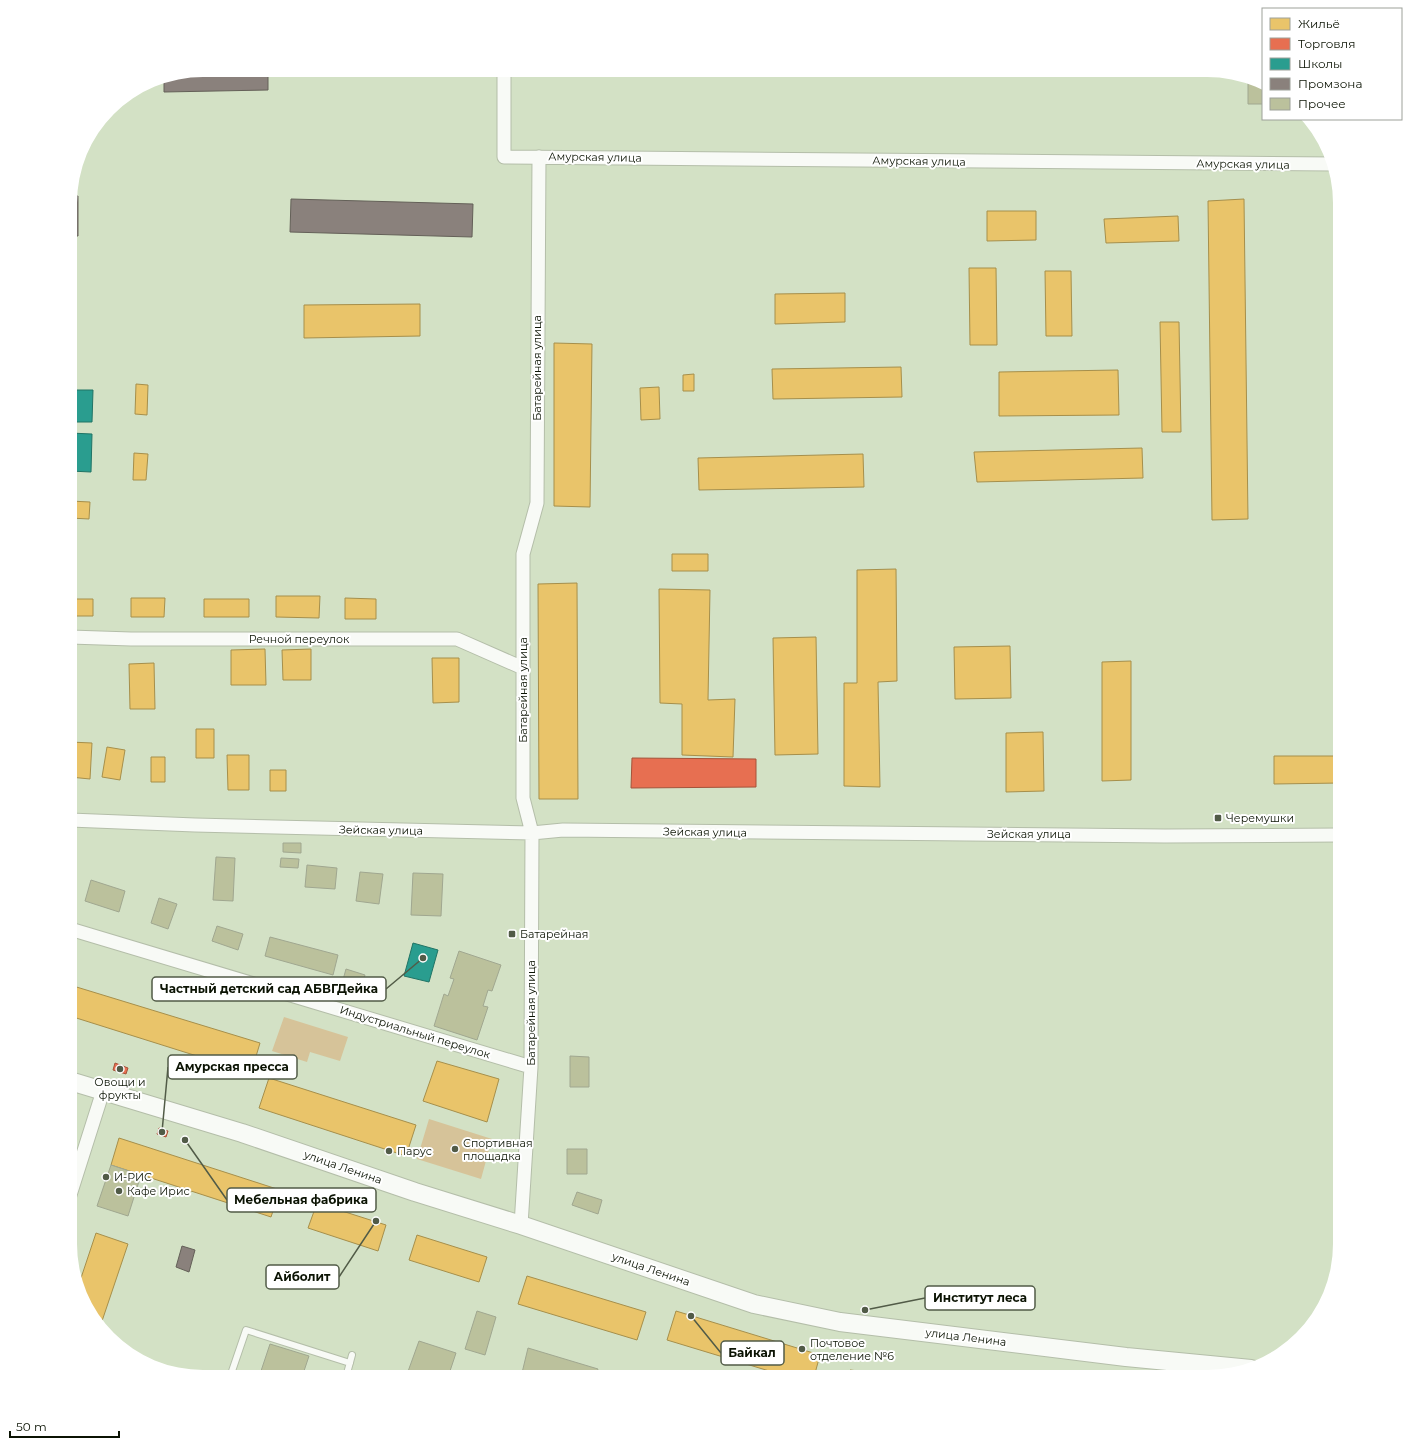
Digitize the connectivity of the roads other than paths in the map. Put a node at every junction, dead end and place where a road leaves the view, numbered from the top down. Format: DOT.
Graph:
graph roads {
  1 [pos="504,77"];
  2 [pos="538,157"];
  3 [pos="1327,164"];
  4 [pos="77,637"];
  5 [pos="523,668"];
  6 [pos="77,820"];
  7 [pos="532,833"];
  8 [pos="1333,835"];
  9 [pos="77,931"];
  10 [pos="531,1066"];
  11 [pos="77,1083"];
  12 [pos="103,1091"];
  13 [pos="77,1173"];
  14 [pos="521,1225"];
  15 [pos="352,1355"];
  16 [pos="350,1363"];
  17 [pos="1232,1368"];
  18 [pos="232,1370"];
  19 [pos="348,1370"];
  1 -- 2 [label="street, Амурская улица"];
  2 -- 3 [label="street, Амурская улица"];
  2 -- 5 [label="street, Батарейная улица"];
  4 -- 5 [label="street, Речной переулок"];
  5 -- 7 [label="street, Батарейная улица"];
  6 -- 7 [label="street, Зейская улица"];
  7 -- 8 [label="street, Зейская улица"];
  7 -- 10 [label="street, Батарейная улица"];
  9 -- 10 [label="street, Индустриальный переулок"];
  10 -- 14 [label="street, Батарейная улица"];
  11 -- 12 [label="main road, улица Ленина"];
  12 -- 13 [label="street"];
  12 -- 14 [label="main road, улица Ленина"];
  14 -- 17 [label="main road, улица Ленина"];
  15 -- 16 [label="lane"];
  16 -- 18 [label="lane"];
  16 -- 19 [label="lane"];
}
